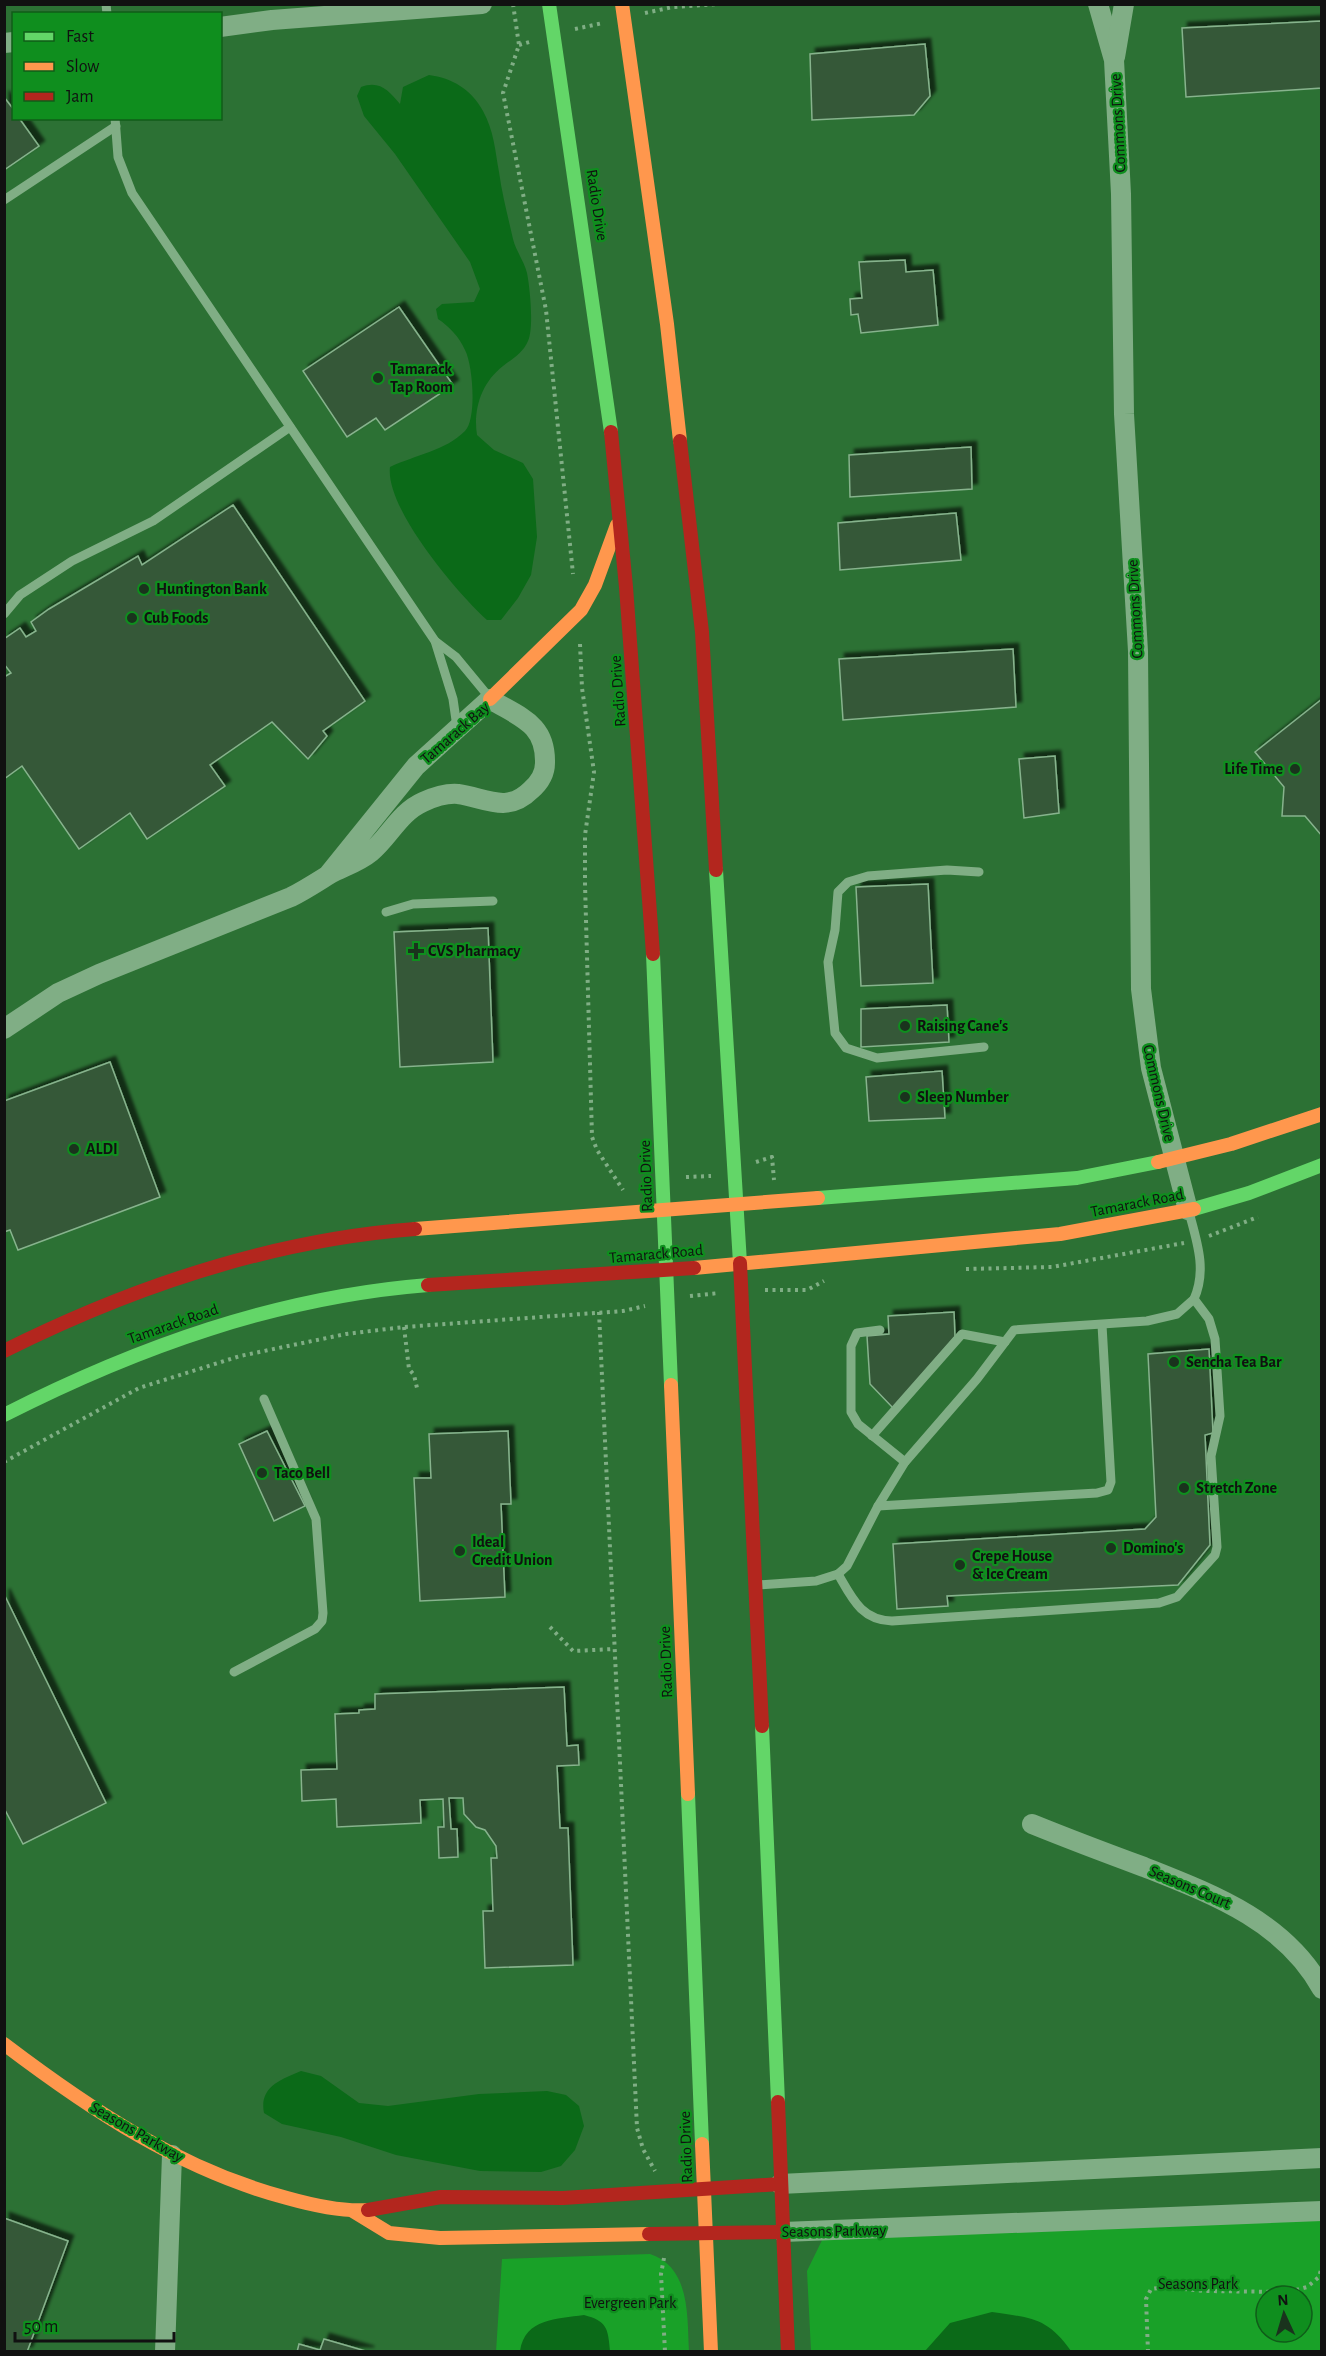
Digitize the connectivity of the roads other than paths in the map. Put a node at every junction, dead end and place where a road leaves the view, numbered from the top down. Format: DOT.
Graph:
graph roads {
  1 [pos="482,4"];
  2 [pos="549,4"];
  3 [pos="1098,4"];
  4 [pos="1124,4"];
  5 [pos="622,11"];
  6 [pos="222,27"];
  7 [pos="1114,60"];
  8 [pos="116,122"];
  9 [pos="4,200"];
  10 [pos="290,428"];
  11 [pos="620,518"];
  12 [pos="4,614"];
  13 [pos="435,641"];
  14 [pos="490,699"];
  15 [pos="457,729"];
  16 [pos="979,872"];
  17 [pos="328,875"];
  18 [pos="493,901"];
  19 [pos="386,912"];
  20 [pos="4,1029"];
  21 [pos="984,1047"];
  22 [pos="1322,1114"];
  23 [pos="1175,1160"];
  24 [pos="1322,1165"];
  25 [pos="738,1206"];
  26 [pos="1188,1210"];
  27 [pos="664,1211"];
  28 [pos="741,1263"];
  29 [pos="666,1270"];
  30 [pos="1194,1299"];
  31 [pos="1102,1325"];
  32 [pos="880,1330"];
  33 [pos="1005,1342"];
  34 [pos="4,1351"];
  35 [pos="264,1399"];
  36 [pos="4,1415"];
  37 [pos="872,1436"];
  38 [pos="905,1462"];
  39 [pos="878,1506"];
  40 [pos="838,1574"];
  41 [pos="756,1585"];
  42 [pos="234,1672"];
  43 [pos="1032,1824"];
  44 [pos="1322,1989"];
  45 [pos="4,2044"];
  46 [pos="172,2155"];
  47 [pos="1322,2158"];
  48 [pos="780,2184"];
  49 [pos="704,2190"];
  50 [pos="353,2211"];
  51 [pos="1322,2211"];
  52 [pos="783,2232"];
  53 [pos="706,2233"];
  54 [pos="165,2352"];
  55 [pos="711,2352"];
  56 [pos="788,2352"];
  1 -- 6 [label="street"];
  2 -- 11 [label="main road, Radio Drive"];
  3 -- 7 [label="street, Commons Drive"];
  4 -- 7 [label="street"];
  5 -- 25 [label="main road"];
  7 -- 23 [label="street, Commons Drive"];
  8 -- 9 [label="lane"];
  8 -- 10 [label="lane"];
  10 -- 12 [label="lane"];
  10 -- 13 [label="lane"];
  11 -- 14 [label="main road"];
  11 -- 27 [label="main road, Radio Drive"];
  13 -- 14 [label="lane"];
  13 -- 15 [label="lane"];
  14 -- 15 [label="street, Tamarack Bay"];
  14 -- 17 [label="street, Tamarack Bay"];
  15 -- 17 [label="street, Tamarack Bay"];
  16 -- 21 [label="lane"];
  17 -- 20 [label="street, Tamarack Bay"];
  18 -- 19 [label="lane"];
  22 -- 23 [label="main road, Tamarack Road"];
  23 -- 25 [label="main road, Tamarack Road"];
  23 -- 26 [label="street, Commons Drive"];
  24 -- 26 [label="main road, Tamarack Road"];
  25 -- 27 [label="main road, Tamarack Road"];
  25 -- 28 [label="main road"];
  26 -- 28 [label="main road, Tamarack Road"];
  26 -- 30 [label="lane"];
  27 -- 29 [label="main road, Radio Drive"];
  27 -- 34 [label="main road, Tamarack Road"];
  28 -- 29 [label="main road, Tamarack Road"];
  28 -- 41 [label="main road"];
  29 -- 36 [label="main road, Tamarack Road"];
  29 -- 49 [label="main road, Radio Drive"];
  30 -- 31 [label="lane"];
  30 -- 40 [label="lane"];
  31 -- 33 [label="lane"];
  31 -- 39 [label="lane"];
  32 -- 37 [label="lane"];
  33 -- 37 [label="lane"];
  33 -- 38 [label="lane"];
  35 -- 42 [label="lane"];
  37 -- 38 [label="lane"];
  38 -- 39 [label="lane"];
  39 -- 40 [label="lane"];
  40 -- 41 [label="lane"];
  41 -- 48 [label="main road"];
  43 -- 44 [label="street, Seasons Court"];
  45 -- 46 [label="main road, Seasons Parkway"];
  46 -- 50 [label="main road, Seasons Parkway"];
  46 -- 54 [label="street"];
  47 -- 48 [label="street, Seasons Parkway"];
  48 -- 49 [label="main road, Seasons Parkway"];
  48 -- 52 [label="main road"];
  49 -- 50 [label="main road, Seasons Parkway"];
  49 -- 53 [label="main road, Radio Drive"];
  50 -- 53 [label="main road, Seasons Parkway"];
  51 -- 52 [label="street, Seasons Parkway"];
  52 -- 53 [label="main road, Seasons Parkway"];
  52 -- 56 [label="main road"];
  53 -- 55 [label="main road, Radio Drive"];
}
